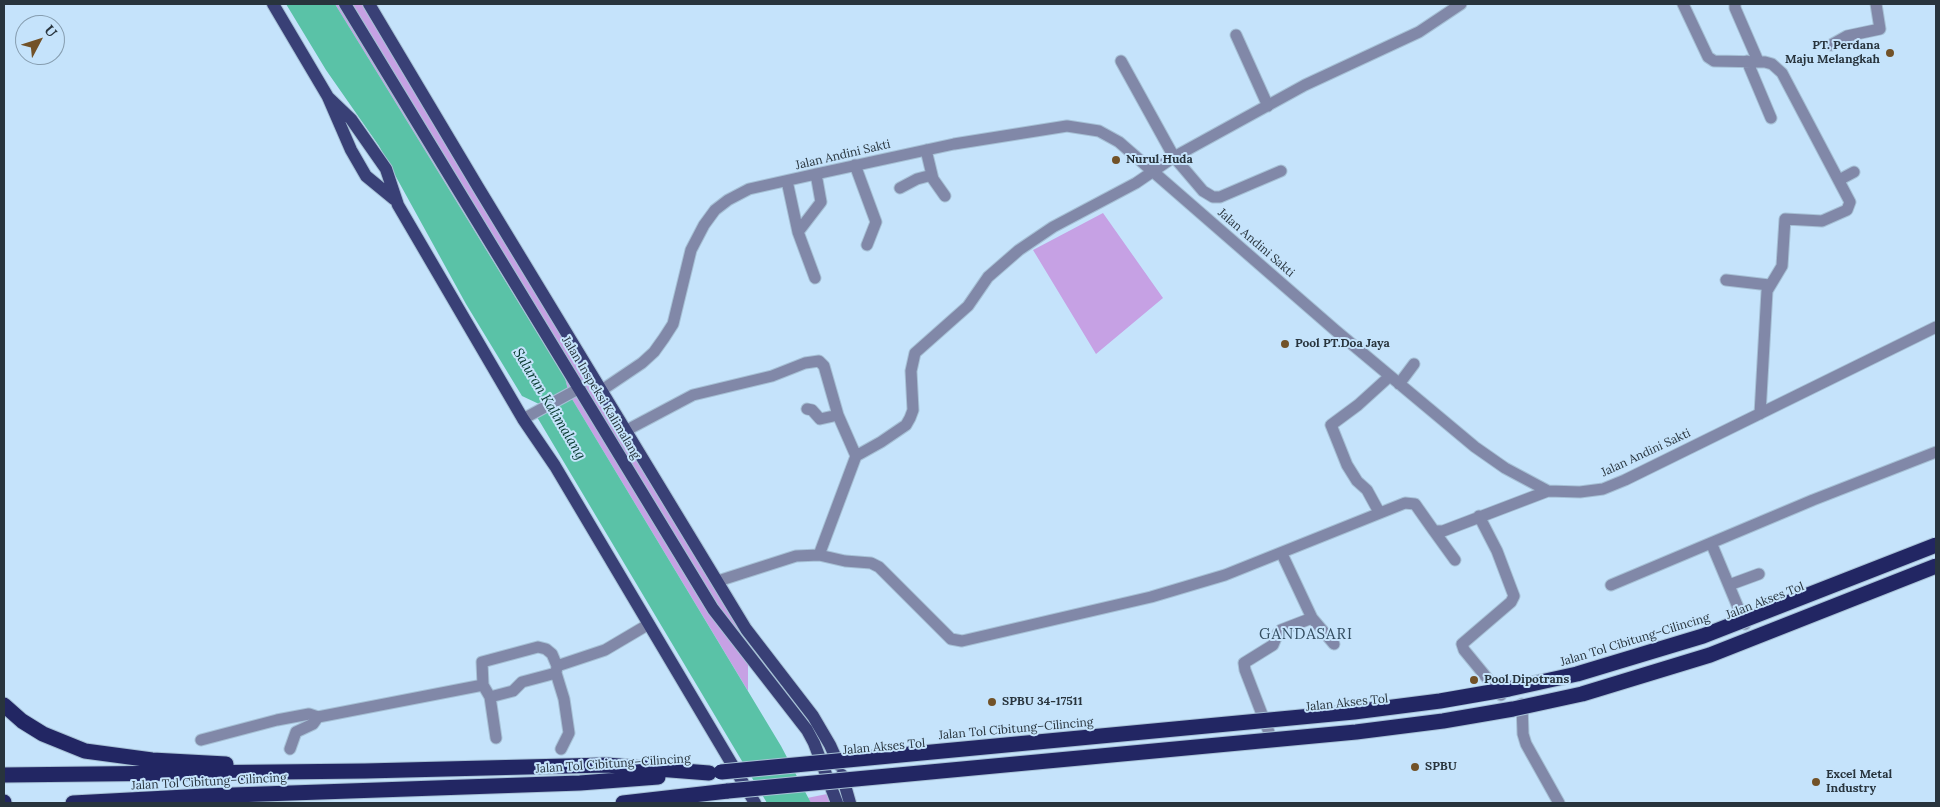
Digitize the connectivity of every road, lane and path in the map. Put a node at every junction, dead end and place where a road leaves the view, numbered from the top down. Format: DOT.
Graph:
graph roads {
  1 [pos="273,4"];
  2 [pos="345,4"];
  3 [pos="369,4"];
  4 [pos="1461,4"];
  5 [pos="1683,4"];
  6 [pos="1735,4"];
  7 [pos="1876,4"];
  8 [pos="1236,35"];
  9 [pos="1831,45"];
  10 [pos="1752,61"];
  11 [pos="1121,62"];
  12 [pos="328,97"];
  13 [pos="1268,106"];
  14 [pos="1771,118"];
  15 [pos="926,150"];
  16 [pos="1174,157"];
  17 [pos="856,165"];
  18 [pos="1281,171"];
  19 [pos="1155,172"];
  20 [pos="1854,172"];
  21 [pos="816,174"];
  22 [pos="932,175"];
  23 [pos="1839,180"];
  24 [pos="787,181"];
  25 [pos="900,188"];
  26 [pos="944,196"];
  27 [pos="398,205"];
  28 [pos="798,232"];
  29 [pos="867,246"];
  30 [pos="815,278"];
  31 [pos="1726,280"];
  32 [pos="1769,285"];
  33 [pos="1936,327"];
  34 [pos="1414,364"];
  35 [pos="1394,380"];
  36 [pos="576,390"];
  37 [pos="602,390"];
  38 [pos="807,408"];
  39 [pos="1760,408"];
  40 [pos="838,415"];
  41 [pos="523,419"];
  42 [pos="627,430"];
  43 [pos="1936,452"];
  44 [pos="856,456"];
  45 [pos="1548,491"];
  46 [pos="1379,512"];
  47 [pos="1479,516"];
  48 [pos="1434,531"];
  49 [pos="1712,545"];
  50 [pos="1936,545"];
  51 [pos="1936,549"];
  52 [pos="820,554"];
  53 [pos="1282,554"];
  54 [pos="1455,560"];
  55 [pos="1936,565"];
  56 [pos="1759,574"];
  57 [pos="718,581"];
  58 [pos="1612,585"];
  59 [pos="1729,585"];
  60 [pos="1312,618"];
  61 [pos="650,624"];
  62 [pos="1745,624"];
  63 [pos="1334,644"];
  64 [pos="759,647"];
  65 [pos="748,656"];
  66 [pos="556,669"];
  67 [pos="483,685"];
  68 [pos="1501,696"];
  69 [pos="490,697"];
  70 [pos="1522,704"];
  71 [pos="4,706"];
  72 [pos="1444,711"];
  73 [pos="318,717"];
  74 [pos="1268,730"];
  75 [pos="496,738"];
  76 [pos="201,740"];
  77 [pos="290,749"];
  78 [pos="561,749"];
  79 [pos="840,770"];
  80 [pos="365,772"];
  81 [pos="715,772"];
  82 [pos="818,772"];
  83 [pos="4,775"];
  84 [pos="745,779"];
  85 [pos="646,802"];
  86 [pos="73,803"];
  87 [pos="623,803"];
  88 [pos="754,803"];
  89 [pos="836,803"];
  90 [pos="850,803"];
  91 [pos="1559,803"];
  1 -- 12 [label="main road"];
  2 -- 36 [label="main road, Jalan Inspeksi Kalimalang"];
  3 -- 37 [label="main road, Jalan Inspeksi Kalimalang"];
  4 -- 13 [label="street"];
  5 -- 10 [label="street"];
  6 -- 10 [label="street"];
  7 -- 9 [label="street"];
  8 -- 13 [label="street"];
  10 -- 14 [label="street"];
  10 -- 23 [label="street"];
  11 -- 16 [label="street"];
  12 -- 27 [label="main road"];
  12 -- 27 [label="main road"];
  13 -- 16 [label="street"];
  15 -- 17 [label="street, Jalan Andini Sakti"];
  15 -- 19 [label="street, Jalan Andini Sakti"];
  15 -- 22 [label="street"];
  16 -- 18 [label="street"];
  16 -- 19 [label="street"];
  17 -- 21 [label="street, Jalan Andini Sakti"];
  17 -- 29 [label="street"];
  19 -- 35 [label="street, Jalan Andini Sakti"];
  19 -- 44 [label="street"];
  20 -- 23 [label="street"];
  21 -- 24 [label="street, Jalan Andini Sakti"];
  21 -- 28 [label="street"];
  22 -- 25 [label="street"];
  22 -- 26 [label="street"];
  23 -- 32 [label="street"];
  24 -- 28 [label="street"];
  24 -- 37 [label="street, Jalan Andini Sakti"];
  27 -- 41 [label="main road"];
  28 -- 30 [label="street"];
  31 -- 32 [label="street"];
  32 -- 39 [label="street"];
  33 -- 39 [label="street, Jalan Andini Sakti"];
  34 -- 35 [label="street"];
  35 -- 45 [label="street, Jalan Andini Sakti"];
  35 -- 46 [label="street"];
  36 -- 41 [label="street"];
  36 -- 65 [label="main road, Jalan Inspeksi Kalimalang"];
  37 -- 42 [label="main road, Jalan Inspeksi Kalimalang"];
  38 -- 40 [label="street"];
  39 -- 45 [label="street, Jalan Andini Sakti"];
  40 -- 42 [label="street"];
  40 -- 44 [label="street"];
  41 -- 61 [label="main road"];
  42 -- 57 [label="main road, Jalan Inspeksi Kalimalang"];
  43 -- 49 [label="street"];
  44 -- 52 [label="street"];
  45 -- 47 [label="street"];
  46 -- 48 [label="street"];
  46 -- 53 [label="street"];
  47 -- 48 [label="street"];
  47 -- 68 [label="street"];
  48 -- 54 [label="street"];
  49 -- 58 [label="street"];
  49 -- 59 [label="street"];
  50 -- 81 [label="highway, Jalan Tol Cibitung–Cilincing, bridge"];
  51 -- 62 [label="main road, Jalan Akses Tol"];
  52 -- 53 [label="street"];
  52 -- 57 [label="street"];
  53 -- 60 [label="street"];
  55 -- 70 [label="main road, Jalan Akses Tol"];
  55 -- 85 [label="highway, bridge"];
  56 -- 59 [label="street"];
  57 -- 64 [label="main road, Jalan Inspeksi Kalimalang"];
  59 -- 62 [label="street"];
  60 -- 63 [label="street"];
  60 -- 74 [label="street"];
  61 -- 66 [label="street"];
  61 -- 84 [label="main road"];
  62 -- 68 [label="main road, Jalan Akses Tol"];
  64 -- 65 [label="main road"];
  64 -- 79 [label="main road, Jalan Inspeksi Kalimalang"];
  65 -- 82 [label="main road, Jalan Inspeksi Kalimalang"];
  66 -- 67 [label="street"];
  66 -- 69 [label="street"];
  66 -- 78 [label="street"];
  67 -- 69 [label="street"];
  67 -- 73 [label="street"];
  68 -- 72 [label="main road, Jalan Akses Tol"];
  69 -- 75 [label="street"];
  70 -- 72 [label="main road, Jalan Akses Tol"];
  70 -- 91 [label="street"];
  71 -- 80 [label="highway"];
  72 -- 74 [label="main road, Jalan Akses Tol"];
  73 -- 76 [label="street"];
  73 -- 77 [label="street"];
  74 -- 79 [label="main road, Jalan Akses Tol"];
  79 -- 82 [label="main road, Jalan Akses Tol"];
  79 -- 90 [label="main road, Jalan Inspeksi Kalimalang"];
  80 -- 81 [label="highway"];
  80 -- 83 [label="highway"];
  81 -- 86 [label="highway, Jalan Tol Cibitung–Cilincing"];
  82 -- 84 [label="main road, Jalan Akses Tol, bridge"];
  82 -- 89 [label="main road, Jalan Inspeksi Kalimalang"];
  84 -- 88 [label="main road"];
  85 -- 87 [label="highway"];
}
